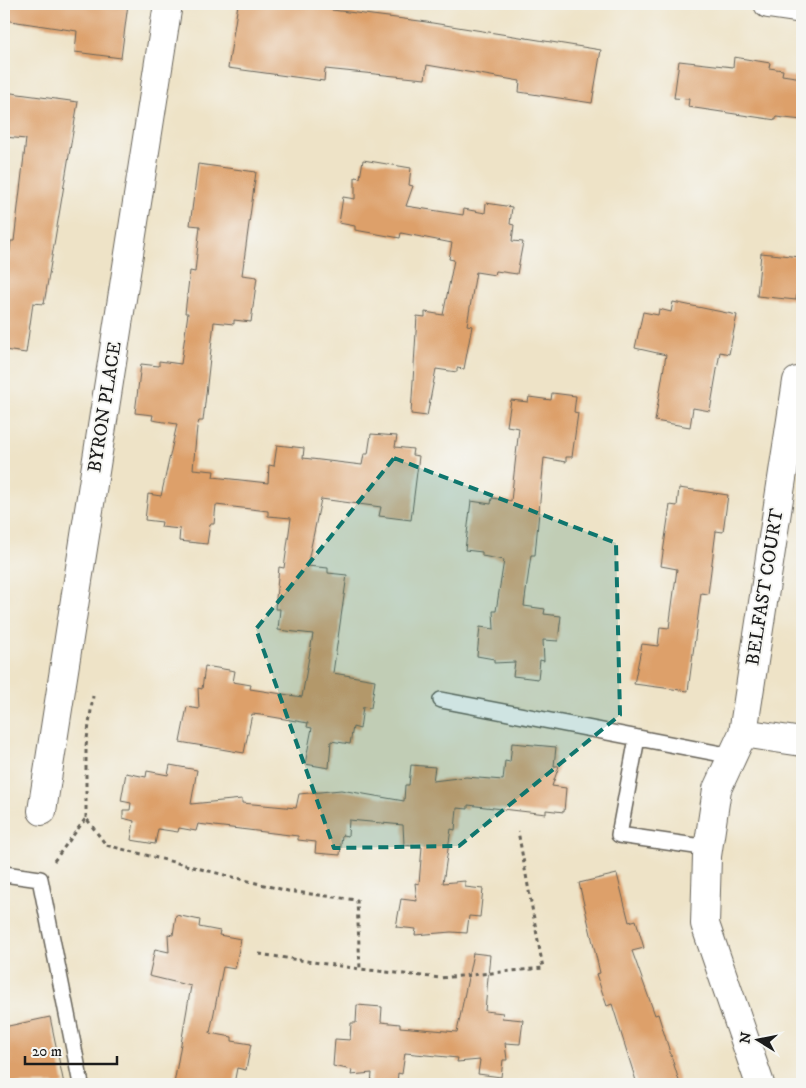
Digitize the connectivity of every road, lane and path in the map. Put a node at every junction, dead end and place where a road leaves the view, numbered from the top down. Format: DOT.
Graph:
graph roads {
  1 [pos="168,4"];
  2 [pos="768,4"];
  3 [pos="802,9"];
  4 [pos="797,381"];
  5 [pos="441,700"];
  6 [pos="637,738"];
  7 [pos="802,742"];
  8 [pos="738,745"];
  9 [pos="42,811"];
  10 [pos="518,832"];
  11 [pos="709,848"];
  12 [pos="4,874"];
  13 [pos="40,879"];
  14 [pos="259,954"];
  15 [pos="360,969"];
  16 [pos="80,1084"];
  17 [pos="760,1084"];
  1 -- 9 [label="street, BYRON PLACE"];
  2 -- 3 [label="street"];
  4 -- 8 [label="street, BELFAST COURT"];
  5 -- 6 [label="lane"];
  6 -- 8 [label="lane"];
  6 -- 11 [label="lane"];
  7 -- 8 [label="street"];
  8 -- 11 [label="street, BELFAST COURT"];
  10 -- 15 [label="path"];
  11 -- 17 [label="street, BELFAST COURT"];
  12 -- 13 [label="lane"];
  13 -- 15 [label="path"];
  13 -- 16 [label="lane"];
  14 -- 15 [label="path"];
}
